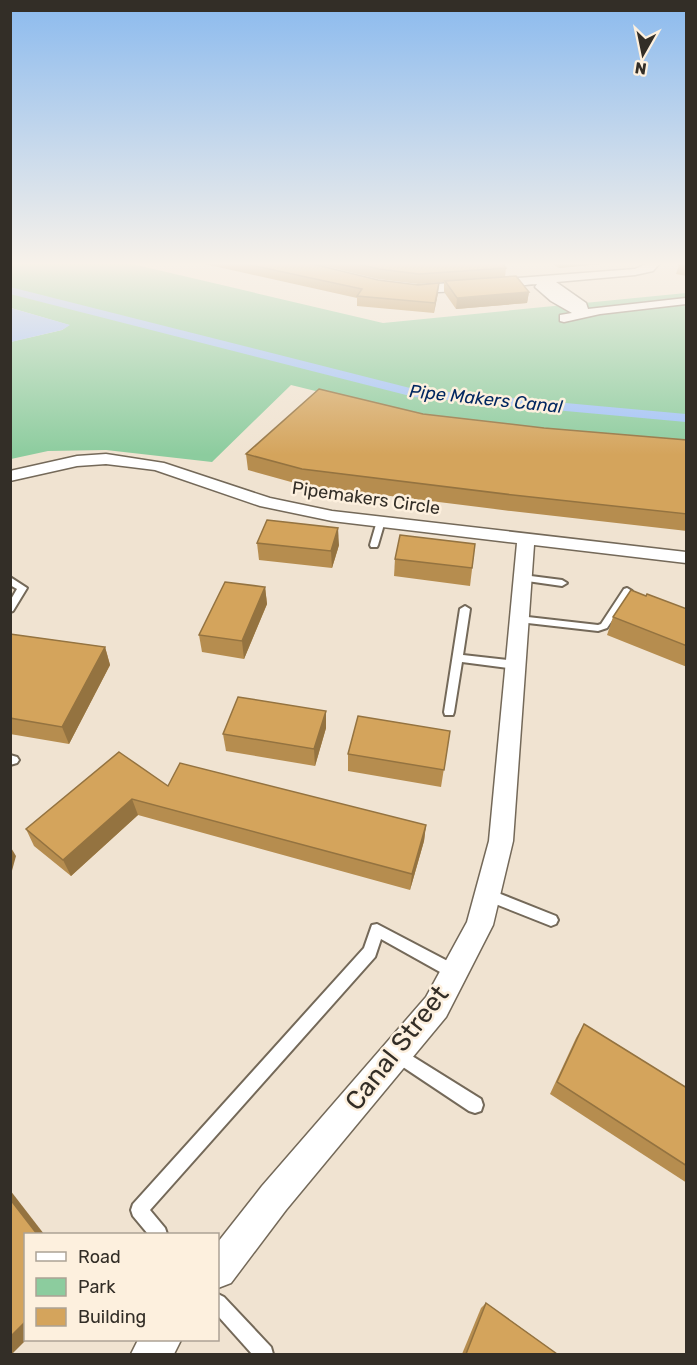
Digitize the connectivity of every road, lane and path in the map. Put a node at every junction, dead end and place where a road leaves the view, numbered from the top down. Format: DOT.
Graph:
graph roads {
  1 [pos="10,476"];
  2 [pos="381,521"];
  3 [pos="526,539"];
  4 [pos="374,545"];
  5 [pos="687,557"];
  6 [pos="523,578"];
  7 [pos="10,580"];
  8 [pos="562,582"];
  9 [pos="627,591"];
  10 [pos="10,609"];
  11 [pos="465,609"];
  12 [pos="519,619"];
  13 [pos="458,658"];
  14 [pos="516,665"];
  15 [pos="449,712"];
  16 [pos="488,895"];
  17 [pos="551,921"];
  18 [pos="454,972"];
  19 [pos="396,1054"];
  20 [pos="475,1105"];
  21 [pos="158,1233"];
  22 [pos="219,1269"];
  23 [pos="219,1304"];
  24 [pos="161,1341"];
  25 [pos="150,1354"];
  26 [pos="264,1354"];
  1 -- 2 [label="street, Pipemakers Circle"];
  2 -- 3 [label="street, Pipemakers Circle"];
  2 -- 4 [label="lane"];
  3 -- 5 [label="street, Pipemakers Circle"];
  3 -- 6 [label="street, Canal Street"];
  6 -- 8 [label="lane"];
  6 -- 12 [label="street, Canal Street"];
  7 -- 10 [label="lane"];
  9 -- 12 [label="lane"];
  11 -- 13 [label="lane"];
  12 -- 14 [label="street, Canal Street"];
  13 -- 14 [label="lane"];
  13 -- 15 [label="lane"];
  14 -- 16 [label="street, Canal Street"];
  16 -- 17 [label="lane"];
  16 -- 18 [label="street, Canal Street"];
  18 -- 19 [label="street, Canal Street"];
  18 -- 21 [label="lane"];
  19 -- 20 [label="lane"];
  19 -- 22 [label="street, Canal Street"];
  23 -- 26 [label="lane"];
  24 -- 25 [label="street"];
}
